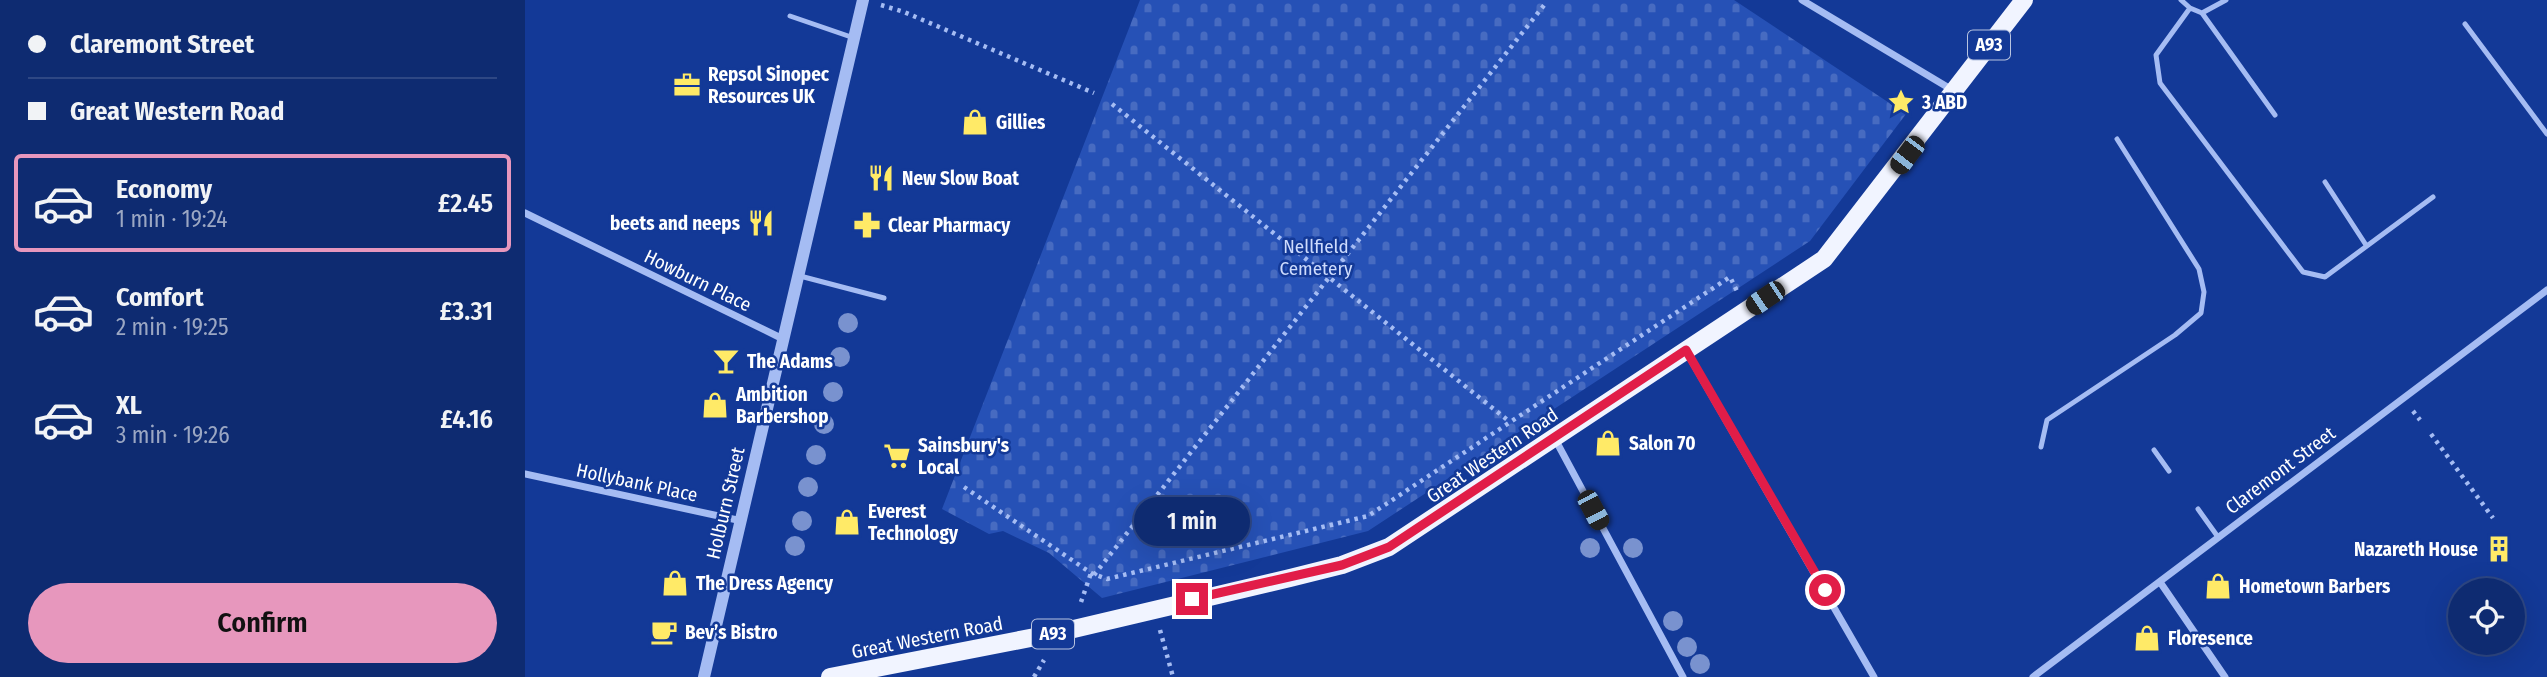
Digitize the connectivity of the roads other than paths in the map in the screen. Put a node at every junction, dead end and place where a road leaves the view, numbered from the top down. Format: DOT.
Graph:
graph roads {
  1 [pos="863,0"];
  2 [pos="1801,0"];
  3 [pos="2024,0"];
  4 [pos="2182,0"];
  5 [pos="2226,0"];
  6 [pos="2190,8"];
  7 [pos="2202,13"];
  8 [pos="790,16"];
  9 [pos="2465,24"];
  10 [pos="854,38"];
  11 [pos="1955,92"];
  12 [pos="2276,115"];
  13 [pos="2547,134"];
  14 [pos="2117,139"];
  15 [pos="2325,182"];
  16 [pos="2433,197"];
  17 [pos="525,213"];
  18 [pos="2366,245"];
  19 [pos="797,275"];
  20 [pos="2547,290"];
  21 [pos="884,298"];
  22 [pos="782,338"];
  23 [pos="1686,350"];
  24 [pos="1555,438"];
  25 [pos="2041,447"];
  26 [pos="2154,450"];
  27 [pos="2169,471"];
  28 [pos="525,474"];
  29 [pos="2198,509"];
  30 [pos="742,521"];
  31 [pos="2218,537"];
  32 [pos="2159,582"];
  33 [pos="704,677"];
  34 [pos="830,677"];
  35 [pos="1683,677"];
  36 [pos="1874,677"];
  37 [pos="2033,677"];
  38 [pos="2225,677"];
  1 -- 10 [label="street, Holburn Street"];
  2 -- 11 [label="street"];
  3 -- 11 [label="main road, Great Western Road / A93"];
  4 -- 6 [label="lane"];
  5 -- 7 [label="lane"];
  6 -- 7 [label="lane"];
  6 -- 18 [label="lane"];
  7 -- 12 [label="lane"];
  8 -- 10 [label="lane"];
  9 -- 13 [label="lane"];
  10 -- 19 [label="street, Holburn Street"];
  11 -- 23 [label="main road, Great Western Road / A93"];
  14 -- 25 [label="lane"];
  15 -- 18 [label="lane"];
  16 -- 18 [label="lane"];
  17 -- 22 [label="street, Howburn Place"];
  19 -- 21 [label="lane"];
  19 -- 22 [label="street, Holburn Street"];
  20 -- 31 [label="street, Claremont Street"];
  22 -- 30 [label="street, Holburn Street"];
  23 -- 24 [label="main road, Great Western Road / A93"];
  23 -- 36 [label="street"];
  24 -- 34 [label="main road, Great Western Road / A93"];
  24 -- 35 [label="street"];
  26 -- 27 [label="lane"];
  28 -- 30 [label="street, Hollybank Place"];
  29 -- 31 [label="lane"];
  30 -- 33 [label="street, Holburn Street"];
  31 -- 32 [label="street, Claremont Street"];
  32 -- 37 [label="street, Claremont Street"];
  32 -- 38 [label="street"];
}
